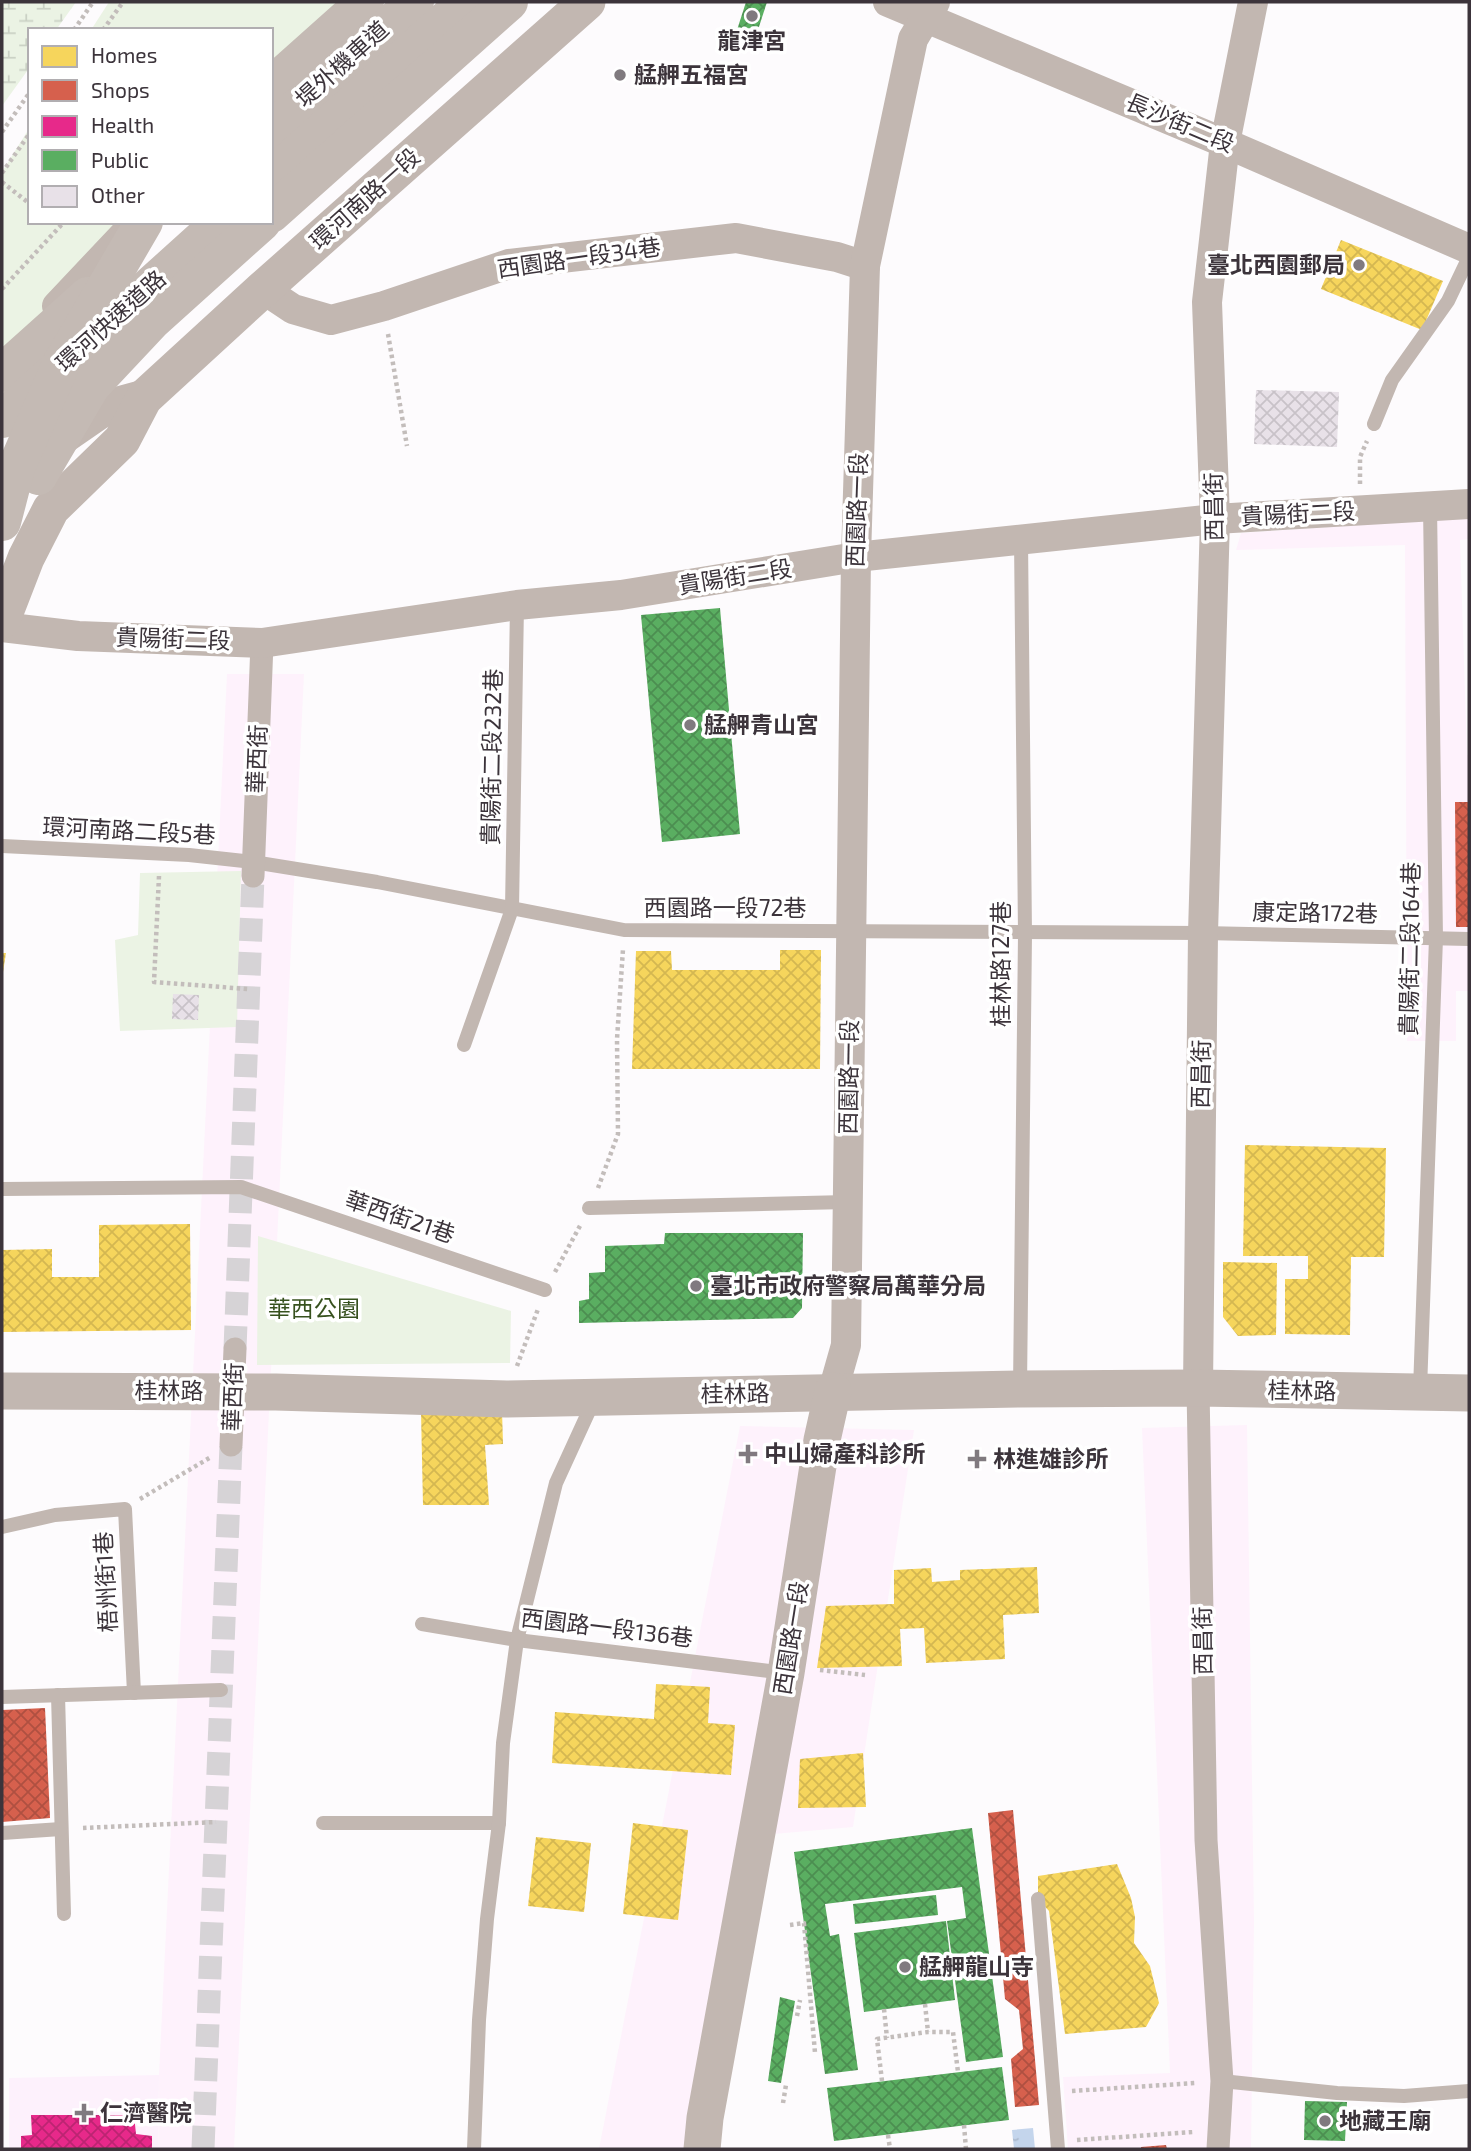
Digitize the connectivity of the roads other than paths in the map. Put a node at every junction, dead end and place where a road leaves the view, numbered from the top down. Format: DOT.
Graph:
graph roads {
  1 [pos="365,2"];
  2 [pos="380,2"];
  3 [pos="413,2"];
  4 [pos="466,2"];
  5 [pos="509,2"];
  6 [pos="587,2"];
  7 [pos="888,2"];
  8 [pos="1253,2"];
  9 [pos="931,9"];
  10 [pos="273,84"];
  11 [pos="273,98"];
  12 [pos="273,127"];
  13 [pos="1225,143"];
  14 [pos="273,175"];
  15 [pos="273,212"];
  16 [pos="134,224"];
  17 [pos="143,224"];
  18 [pos="162,224"];
  19 [pos="168,224"];
  20 [pos="219,224"];
  21 [pos="260,224"];
  22 [pos="1469,250"];
  23 [pos="1469,257"];
  24 [pos="865,266"];
  25 [pos="263,289"];
  26 [pos="68,296"];
  27 [pos="2,358"];
  28 [pos="2,373"];
  29 [pos="144,398"];
  30 [pos="2,419"];
  31 [pos="1374,424"];
  32 [pos="2,477"];
  33 [pos="1469,504"];
  34 [pos="1430,506"];
  35 [pos="1215,519"];
  36 [pos="2,522"];
  37 [pos="2,532"];
  38 [pos="1021,539"];
  39 [pos="856,557"];
  40 [pos="517,606"];
  41 [pos="2,620"];
  42 [pos="2,627"];
  43 [pos="262,643"];
  44 [pos="2,846"];
  45 [pos="253,869"];
  46 [pos="512,909"];
  47 [pos="851,930"];
  48 [pos="1203,933"];
  49 [pos="1025,934"];
  50 [pos="1436,938"];
  51 [pos="1469,939"];
  52 [pos="464,1045"];
  53 [pos="2,1189"];
  54 [pos="847,1202"];
  55 [pos="589,1208"];
  56 [pos="545,1290"];
  57 [pos="235,1349"];
  58 [pos="1198,1388"];
  59 [pos="1020,1389"];
  60 [pos="2,1391"];
  61 [pos="833,1391"];
  62 [pos="234,1392"];
  63 [pos="1420,1393"];
  64 [pos="1469,1393"];
  65 [pos="596,1396"];
  66 [pos="231,1445"];
  67 [pos="2,1527"];
  68 [pos="422,1624"];
  69 [pos="517,1640"];
  70 [pos="787,1670"];
  71 [pos="221,1690"];
  72 [pos="134,1693"];
  73 [pos="58,1695"];
  74 [pos="2,1697"];
  75 [pos="323,1823"];
  76 [pos="499,1823"];
  77 [pos="61,1829"];
  78 [pos="2,1833"];
  79 [pos="1038,1899"];
  80 [pos="64,1914"];
  81 [pos="1222,2081"];
  82 [pos="1469,2091"];
  83 [pos="1219,2139"];
  84 [pos="1058,2145"];
  85 [pos="474,2149"];
  86 [pos="702,2149"];
  1 -- 10 [label="highway"];
  2 -- 11 [label="street, 堤外機車道"];
  3 -- 12 [label="highway"];
  4 -- 14 [label="highway"];
  5 -- 15 [label="highway"];
  6 -- 25 [label="street, 環河南路一段"];
  7 -- 9 [label="street, 長沙街二段"];
  8 -- 13 [label="street, 西昌街"];
  9 -- 13 [label="street, 長沙街二段"];
  9 -- 24 [label="street, 西園路一段"];
  13 -- 22 [label="street, 長沙街二段"];
  13 -- 35 [label="street, 西昌街"];
  16 -- 26 [label="street"];
  17 -- 36 [label="highway, bridge"];
  18 -- 26 [label="street"];
  19 -- 28 [label="highway, 環河快速道路, bridge"];
  20 -- 30 [label="highway, 環河快速道路, bridge"];
  21 -- 37 [label="highway, bridge"];
  23 -- 31 [label="lane"];
  24 -- 25 [label="street, 西園路一段34巷"];
  24 -- 39 [label="street, 西園路一段"];
  25 -- 29 [label="street, 環河南路一段"];
  26 -- 27 [label="street"];
  29 -- 32 [label="street, 環河南路一段"];
  29 -- 41 [label="street, 環河南路一段"];
  33 -- 34 [label="street, 貴陽街二段"];
  34 -- 35 [label="street, 貴陽街二段"];
  34 -- 50 [label="lane, 貴陽街二段164巷"];
  35 -- 38 [label="street, 貴陽街二段"];
  35 -- 48 [label="street, 西昌街"];
  38 -- 39 [label="street, 貴陽街二段"];
  38 -- 49 [label="lane, 桂林路127巷"];
  39 -- 40 [label="street, 貴陽街二段"];
  39 -- 47 [label="street, 西園路一段"];
  40 -- 43 [label="street, 貴陽街二段"];
  40 -- 46 [label="lane, 貴陽街二段232巷"];
  42 -- 43 [label="street, 貴陽街二段"];
  43 -- 45 [label="street, 華西街"];
  44 -- 45 [label="lane, 環河南路二段5巷"];
  45 -- 46 [label="lane, 西園路一段72巷"];
  46 -- 47 [label="lane, 西園路一段72巷"];
  46 -- 52 [label="lane, 貴陽街二段232巷"];
  47 -- 49 [label="lane, 西園路一段72巷"];
  47 -- 54 [label="street, 西園路一段"];
  48 -- 49 [label="lane, 西園路一段72巷"];
  48 -- 50 [label="lane, 康定路172巷"];
  48 -- 58 [label="street, 西昌街"];
  49 -- 59 [label="lane, 桂林路127巷"];
  50 -- 51 [label="lane, 康定路172巷"];
  50 -- 63 [label="lane, 貴陽街二段164巷"];
  53 -- 56 [label="lane, 華西街21巷"];
  54 -- 55 [label="lane"];
  54 -- 61 [label="street, 西園路一段"];
  57 -- 62 [label="street, 華西街"];
  58 -- 59 [label="street, 桂林路"];
  58 -- 63 [label="street, 桂林路"];
  58 -- 81 [label="street, 西昌街"];
  59 -- 61 [label="street, 桂林路"];
  60 -- 62 [label="street, 桂林路"];
  61 -- 65 [label="street, 桂林路"];
  61 -- 70 [label="street, 西園路一段"];
  62 -- 65 [label="street, 桂林路"];
  62 -- 66 [label="street, 華西街"];
  63 -- 64 [label="street, 桂林路"];
  65 -- 69 [label="lane"];
  67 -- 72 [label="lane, 梧州街1巷"];
  68 -- 69 [label="lane, 西園路一段136巷"];
  69 -- 70 [label="lane, 西園路一段136巷"];
  69 -- 76 [label="lane"];
  70 -- 86 [label="street, 西園路一段"];
  71 -- 72 [label="lane"];
  72 -- 73 [label="lane"];
  73 -- 74 [label="lane"];
  73 -- 77 [label="lane"];
  75 -- 76 [label="lane"];
  76 -- 85 [label="lane"];
  77 -- 78 [label="lane"];
  77 -- 80 [label="lane"];
  79 -- 84 [label="lane"];
  81 -- 82 [label="lane"];
  81 -- 83 [label="street, 西昌街"];
}
